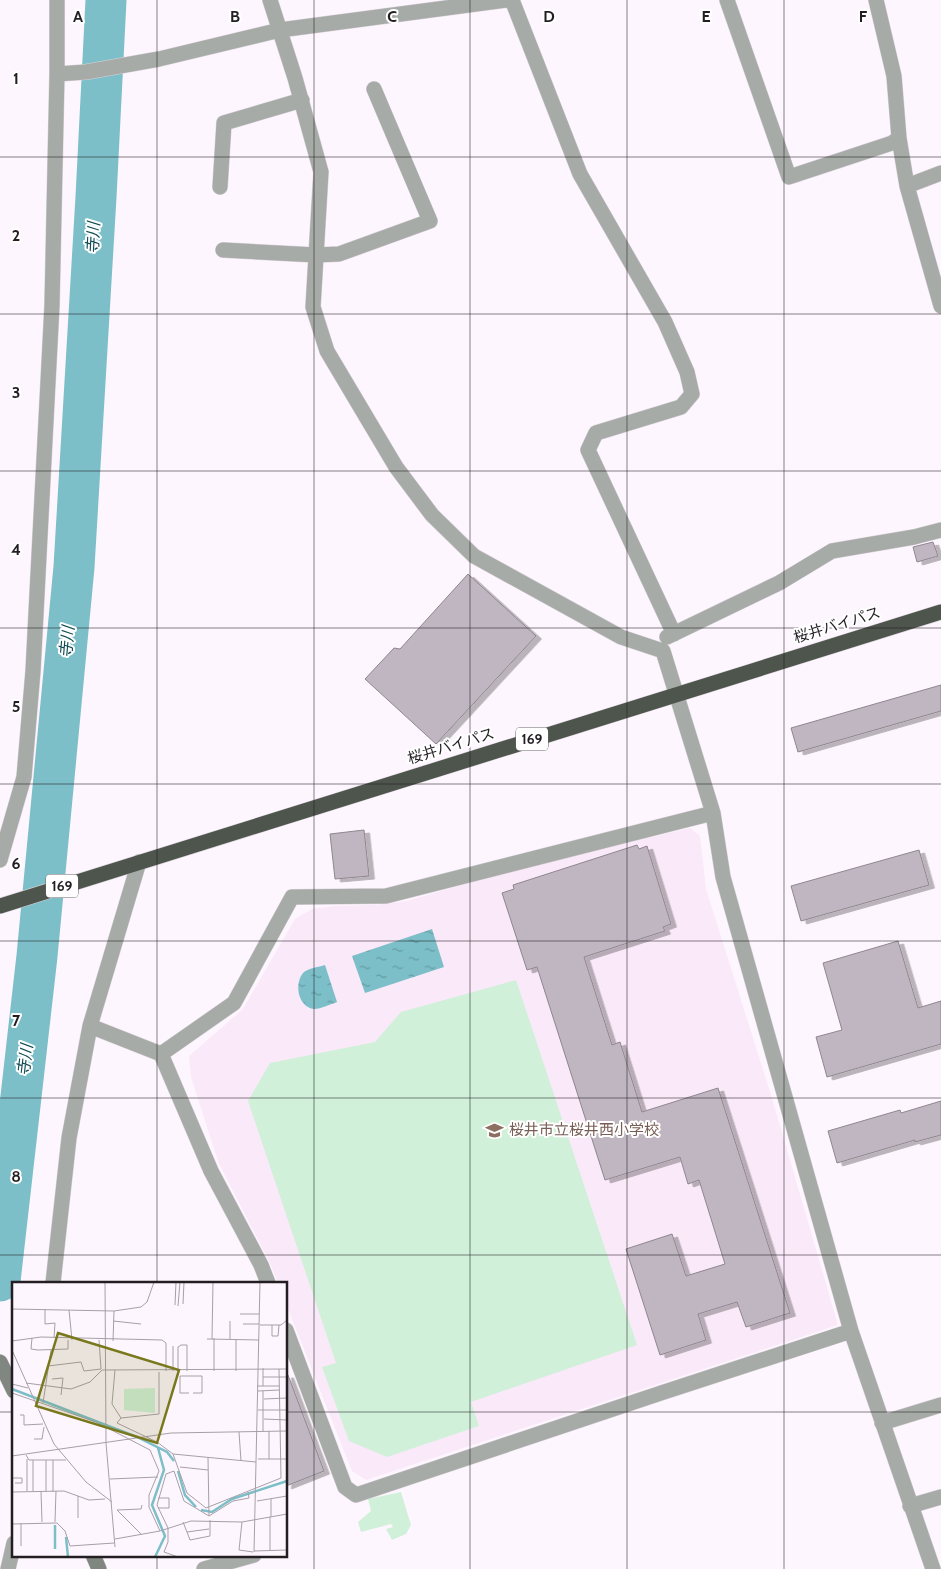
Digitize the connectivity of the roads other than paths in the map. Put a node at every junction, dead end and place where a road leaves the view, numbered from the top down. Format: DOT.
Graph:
graph roads {
  1 [pos="57,0"];
  2 [pos="270,0"];
  3 [pos="506,0"];
  4 [pos="512,0"];
  5 [pos="727,0"];
  6 [pos="876,0"];
  7 [pos="280,30"];
  8 [pos="57,74"];
  9 [pos="374,88"];
  10 [pos="302,100"];
  11 [pos="899,138"];
  12 [pos="941,173"];
  13 [pos="907,186"];
  14 [pos="220,187"];
  15 [pos="223,250"];
  16 [pos="316,255"];
  17 [pos="941,306"];
  18 [pos="941,530"];
  19 [pos="941,612"];
  20 [pos="674,634"];
  21 [pos="663,651"];
  22 [pos="677,693"];
  23 [pos="713,813"];
  24 [pos="0,860"];
  25 [pos="139,862"];
  26 [pos="0,906"];
  27 [pos="90,1026"];
  28 [pos="161,1054"];
  29 [pos="53,1282"];
  30 [pos="268,1282"];
  31 [pos="851,1331"];
  32 [pos="288,1335"];
  33 [pos="0,1362"];
  34 [pos="12,1387"];
  35 [pos="941,1405"];
  36 [pos="882,1423"];
  37 [pos="941,1497"];
  38 [pos="910,1506"];
  39 [pos="12,1552"];
  40 [pos="93,1556"];
  41 [pos="250,1556"];
  42 [pos="934,1561"];
  43 [pos="8,1569"];
  44 [pos="99,1569"];
  45 [pos="204,1569"];
  1 -- 8 [label="street"];
  2 -- 7 [label="street"];
  3 -- 7 [label="street"];
  4 -- 20 [label="street"];
  5 -- 11 [label="street"];
  6 -- 11 [label="street"];
  7 -- 8 [label="street"];
  7 -- 10 [label="street"];
  8 -- 24 [label="street"];
  9 -- 16 [label="street"];
  10 -- 14 [label="street"];
  10 -- 16 [label="street"];
  11 -- 13 [label="street"];
  12 -- 13 [label="street"];
  13 -- 17 [label="street"];
  15 -- 16 [label="street"];
  16 -- 21 [label="street"];
  18 -- 20 [label="street"];
  19 -- 22 [label="highway, 桜井バイパス / 169"];
  20 -- 21 [label="street"];
  21 -- 22 [label="street"];
  22 -- 23 [label="street"];
  22 -- 25 [label="highway, 桜井バイパス / 169"];
  23 -- 28 [label="street"];
  23 -- 31 [label="street"];
  25 -- 26 [label="highway, 桜井バイパス / 169"];
  25 -- 27 [label="street"];
  27 -- 28 [label="street"];
  27 -- 29 [label="street"];
  28 -- 30 [label="street"];
  31 -- 32 [label="street"];
  31 -- 36 [label="street"];
  33 -- 34 [label="street"];
  35 -- 36 [label="street"];
  36 -- 38 [label="street"];
  37 -- 38 [label="street"];
  38 -- 42 [label="street"];
  39 -- 43 [label="street"];
  40 -- 44 [label="street"];
  41 -- 45 [label="street"];
}
